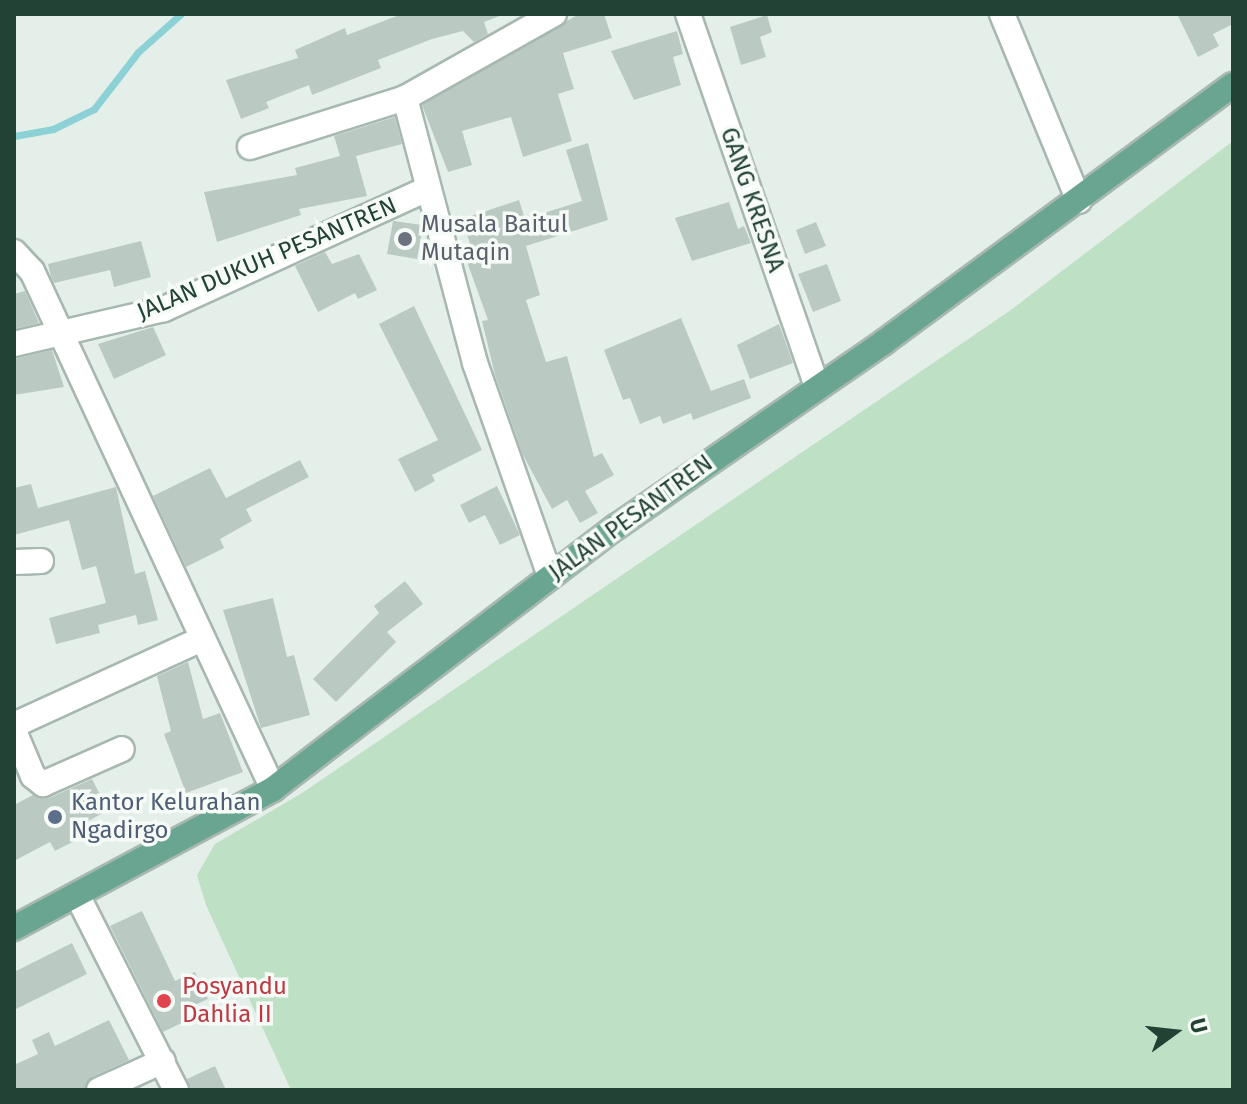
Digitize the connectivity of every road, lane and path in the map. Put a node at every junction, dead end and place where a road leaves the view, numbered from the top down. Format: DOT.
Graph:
graph roads {
  1 [pos="554,14"];
  2 [pos="688,14"];
  3 [pos="1002,14"];
  4 [pos="1233,85"];
  5 [pos="405,98"];
  6 [pos="250,147"];
  7 [pos="427,189"];
  8 [pos="1079,201"];
  9 [pos="14,252"];
  10 [pos="60,337"];
  11 [pos="14,344"];
  12 [pos="817,387"];
  13 [pos="41,561"];
  14 [pos="14,562"];
  15 [pos="550,576"];
  16 [pos="200,640"];
  17 [pos="14,725"];
  18 [pos="14,731"];
  19 [pos="122,749"];
  20 [pos="273,789"];
  21 [pos="77,895"];
  22 [pos="14,928"];
  23 [pos="163,1061"];
  24 [pos="99,1090"];
  25 [pos="176,1090"];
  1 -- 5 [label="street"];
  2 -- 12 [label="street, GANG KRESNA"];
  3 -- 8 [label="street"];
  4 -- 8 [label="main road, JALAN PESANTREN"];
  5 -- 6 [label="street"];
  5 -- 7 [label="street, JALAN DUKUH PESANTREN"];
  7 -- 10 [label="street, JALAN DUKUH PESANTREN"];
  7 -- 15 [label="street, JALAN DUKUH PESANTREN"];
  8 -- 12 [label="main road, JALAN PESANTREN"];
  9 -- 10 [label="street"];
  10 -- 11 [label="street, JALAN DUKUH PESANTREN"];
  10 -- 16 [label="street"];
  12 -- 15 [label="main road, JALAN PESANTREN"];
  13 -- 14 [label="street"];
  15 -- 20 [label="main road, JALAN PESANTREN"];
  16 -- 17 [label="street"];
  16 -- 20 [label="street"];
  18 -- 19 [label="street"];
  20 -- 21 [label="main road, JALAN PESANTREN"];
  21 -- 22 [label="main road, JALAN PESANTREN"];
  21 -- 23 [label="street"];
  23 -- 24 [label="street"];
  23 -- 25 [label="street"];
}
